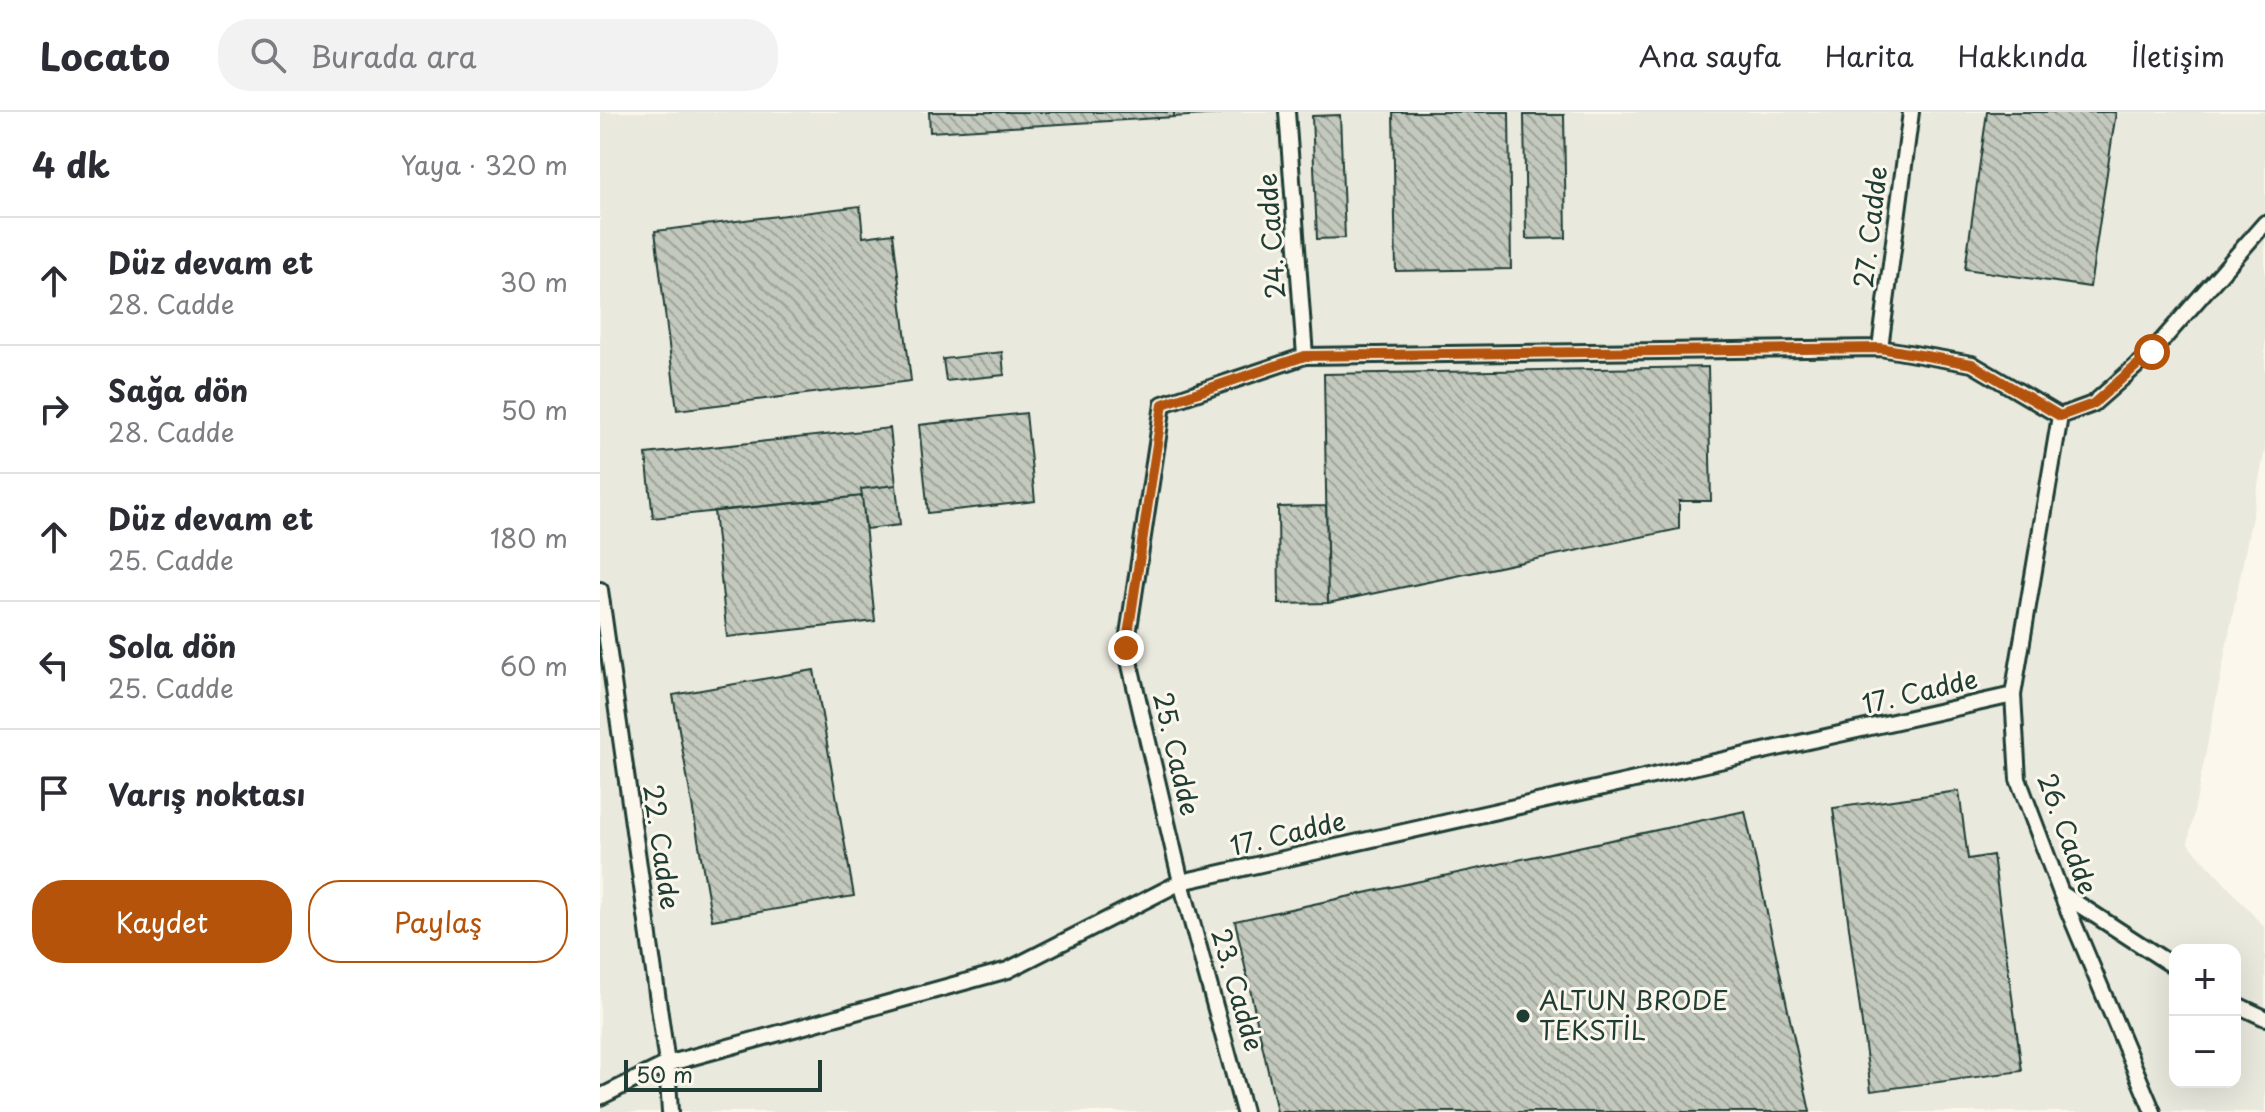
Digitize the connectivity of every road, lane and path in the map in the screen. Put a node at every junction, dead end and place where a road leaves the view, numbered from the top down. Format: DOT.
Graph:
graph roads {
  1 [pos="1287,112"];
  2 [pos="1911,112"];
  3 [pos="2265,223"];
  4 [pos="1880,348"];
  5 [pos="1305,356"];
  6 [pos="2060,416"];
  7 [pos="600,590"];
  8 [pos="2013,695"];
  9 [pos="1181,882"];
  10 [pos="2061,893"];
  11 [pos="2169,963"];
  12 [pos="2241,1007"];
  13 [pos="2265,1018"];
  14 [pos="667,1064"];
  15 [pos="600,1097"];
  16 [pos="670,1112"];
  17 [pos="1244,1112"];
  18 [pos="2153,1112"];
  1 -- 5 [label="lane, 24. Cadde"];
  2 -- 4 [label="lane, 27. Cadde"];
  3 -- 6 [label="lane"];
  4 -- 5 [label="lane, 25. Cadde"];
  4 -- 6 [label="lane, 25. Cadde"];
  5 -- 9 [label="lane, 25. Cadde"];
  6 -- 8 [label="lane, 26. Cadde"];
  7 -- 14 [label="lane, 22. Cadde"];
  8 -- 9 [label="lane, 17. Cadde"];
  8 -- 10 [label="lane, 26. Cadde"];
  9 -- 14 [label="lane, 17. Cadde"];
  9 -- 17 [label="lane, 23. Cadde"];
  10 -- 11 [label="lane"];
  10 -- 18 [label="lane, 26. Cadde"];
  12 -- 13 [label="lane"];
  14 -- 15 [label="lane, 17. Cadde"];
  14 -- 16 [label="lane, 22. Cadde"];
}
